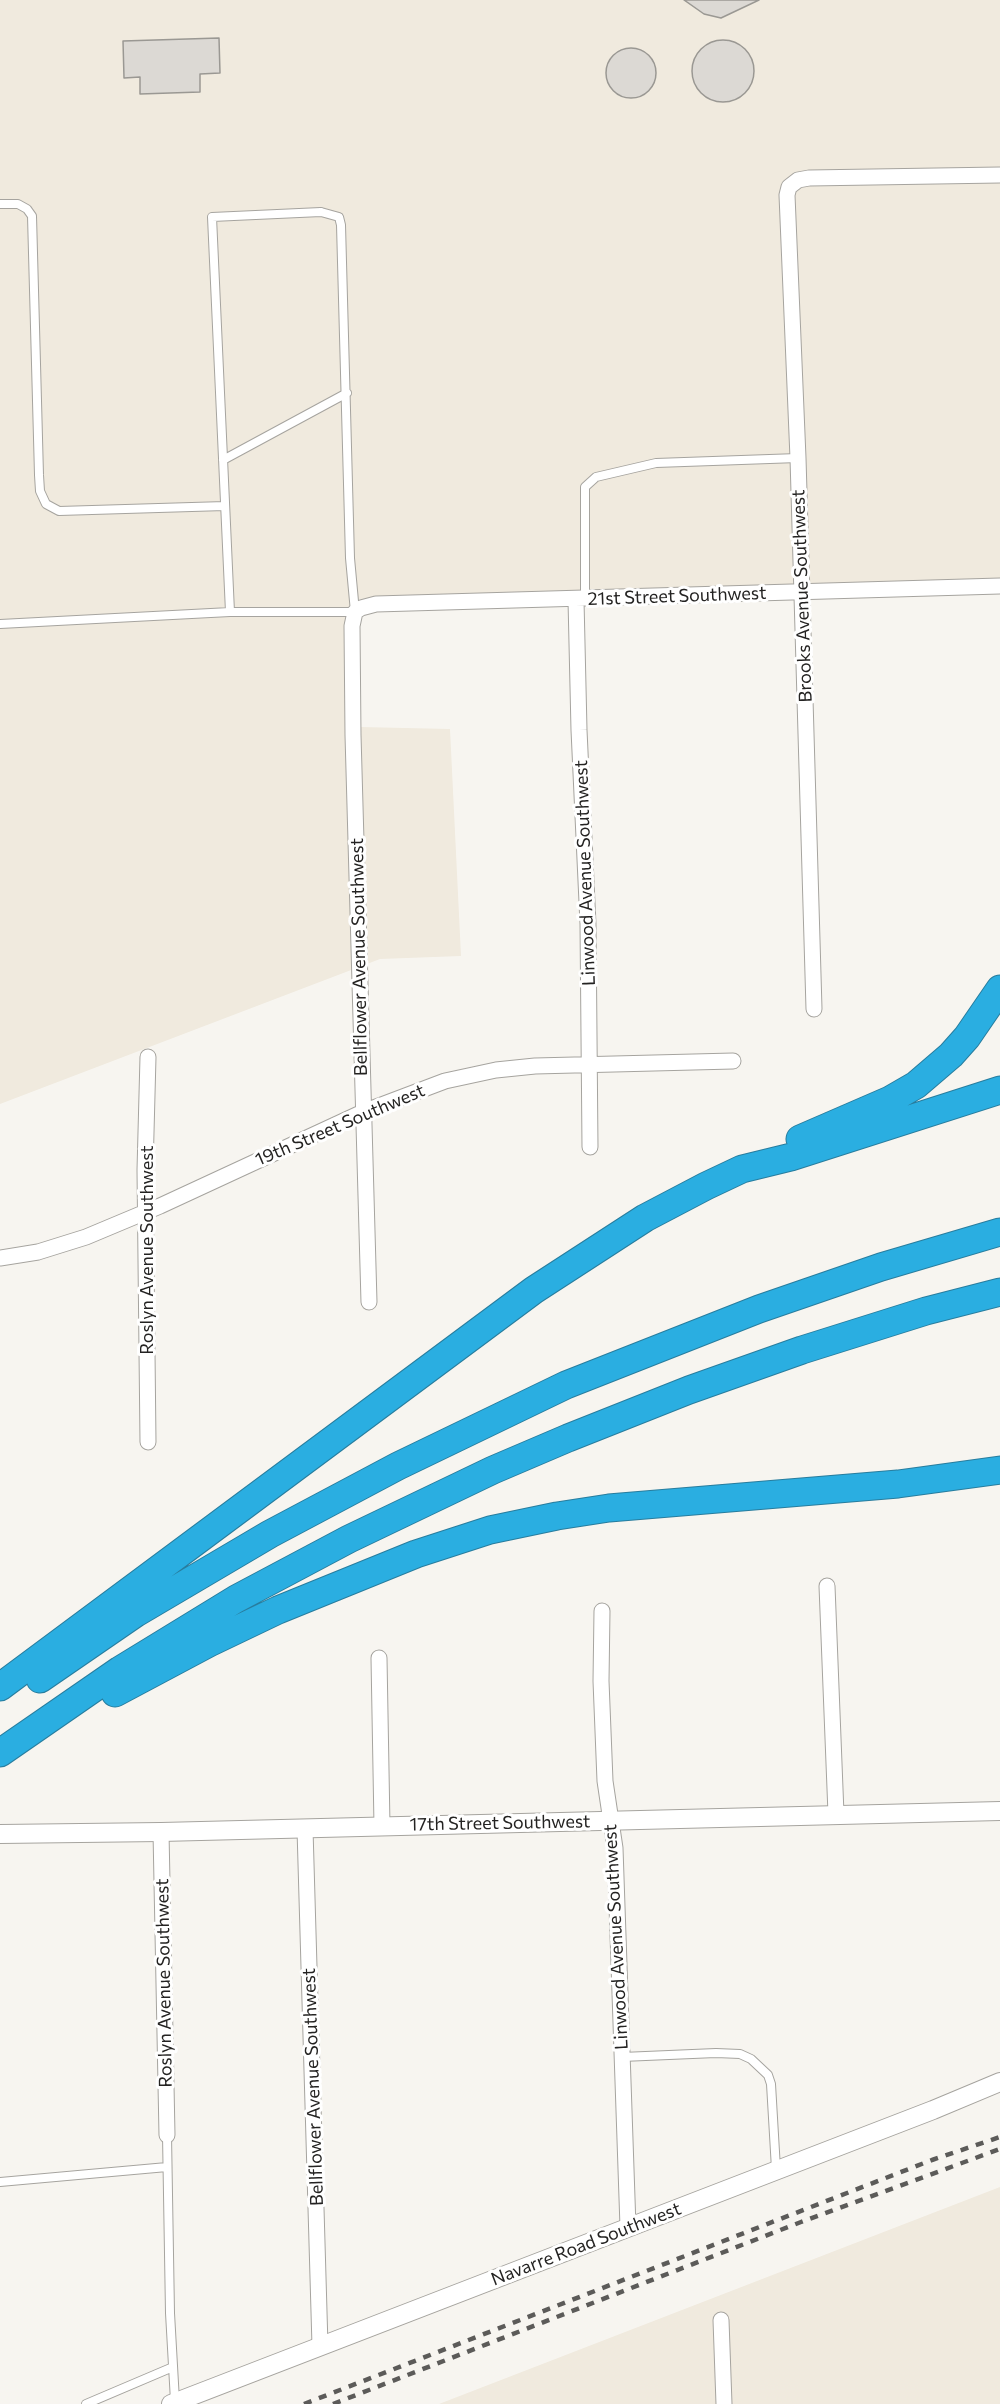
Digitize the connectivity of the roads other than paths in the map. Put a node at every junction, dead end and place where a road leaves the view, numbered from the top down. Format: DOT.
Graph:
graph roads {
  1 [pos="1000,175"];
  2 [pos="0,204"];
  3 [pos="347,393"];
  4 [pos="798,458"];
  5 [pos="223,459"];
  6 [pos="225,506"];
  7 [pos="1000,586"];
  8 [pos="802,592"];
  9 [pos="581,599"];
  10 [pos="230,612"];
  11 [pos="356,612"];
  12 [pos="0,624"];
  13 [pos="1000,989"];
  14 [pos="814,1009"];
  15 [pos="148,1058"];
  16 [pos="733,1061"];
  17 [pos="590,1064"];
  18 [pos="1000,1089"];
  19 [pos="363,1112"];
  20 [pos="590,1147"];
  21 [pos="742,1169"];
  22 [pos="146,1212"];
  23 [pos="1000,1232"];
  24 [pos="0,1258"];
  25 [pos="1000,1292"];
  26 [pos="369,1302"];
  27 [pos="148,1442"];
  28 [pos="1000,1470"];
  29 [pos="827,1587"];
  30 [pos="602,1611"];
  31 [pos="379,1658"];
  32 [pos="0,1687"];
  33 [pos="0,1706"];
  34 [pos="0,1753"];
  35 [pos="0,1761"];
  36 [pos="1000,1811"];
  37 [pos="836,1814"];
  38 [pos="611,1820"];
  39 [pos="382,1826"];
  40 [pos="305,1828"];
  41 [pos="161,1832"];
  42 [pos="0,1834"];
  43 [pos="622,2056"];
  44 [pos="1000,2082"];
  45 [pos="167,2134"];
  46 [pos="168,2167"];
  47 [pos="776,2170"];
  48 [pos="0,2182"];
  49 [pos="628,2227"];
  50 [pos="721,2320"];
  51 [pos="320,2346"];
  52 [pos="173,2367"];
  53 [pos="173,2403"];
  54 [pos="86,2404"];
  55 [pos="724,2404"];
  1 -- 4 [label="street, Brooks Avenue Southwest"];
  2 -- 6 [label="lane"];
  3 -- 5 [label="lane"];
  3 -- 5 [label="lane"];
  3 -- 11 [label="lane"];
  4 -- 8 [label="street, Brooks Avenue Southwest"];
  4 -- 9 [label="lane"];
  5 -- 6 [label="lane"];
  6 -- 10 [label="lane"];
  7 -- 8 [label="street, 21st Street Southwest"];
  8 -- 9 [label="street, 21st Street Southwest"];
  8 -- 14 [label="street, Brooks Avenue Southwest"];
  9 -- 11 [label="street, 21st Street Southwest"];
  9 -- 17 [label="street, Linwood Avenue Southwest"];
  10 -- 11 [label="lane"];
  10 -- 12 [label="lane"];
  11 -- 19 [label="street, Bellflower Avenue Southwest"];
  13 -- 21 [label="highway"];
  15 -- 22 [label="street, Roslyn Avenue Southwest"];
  16 -- 17 [label="street, 19th Street Southwest"];
  17 -- 19 [label="street, 19th Street Southwest"];
  17 -- 20 [label="street, Linwood Avenue Southwest"];
  18 -- 21 [label="highway"];
  19 -- 22 [label="street, 19th Street Southwest"];
  19 -- 26 [label="street, Bellflower Avenue Southwest"];
  21 -- 32 [label="highway"];
  22 -- 24 [label="street, 19th Street Southwest"];
  22 -- 27 [label="street, Roslyn Avenue Southwest"];
  23 -- 33 [label="highway"];
  25 -- 34 [label="highway"];
  28 -- 35 [label="highway"];
  29 -- 37 [label="street"];
  30 -- 38 [label="street, Linwood Avenue Southwest"];
  31 -- 39 [label="street"];
  36 -- 37 [label="street, 17th Street Southwest"];
  37 -- 38 [label="street, 17th Street Southwest"];
  38 -- 39 [label="street, 17th Street Southwest"];
  38 -- 43 [label="street, Linwood Avenue Southwest"];
  39 -- 40 [label="street, 17th Street Southwest"];
  40 -- 41 [label="street, 17th Street Southwest"];
  40 -- 51 [label="street, Bellflower Avenue Southwest"];
  41 -- 42 [label="street, 17th Street Southwest"];
  41 -- 45 [label="street, Roslyn Avenue Southwest"];
  43 -- 47 [label="lane"];
  43 -- 49 [label="street, Linwood Avenue Southwest"];
  44 -- 47 [label="street, Navarre Road Southwest"];
  45 -- 46 [label="lane"];
  46 -- 48 [label="lane"];
  46 -- 52 [label="lane"];
  47 -- 49 [label="street, Navarre Road Southwest"];
  49 -- 51 [label="street, Navarre Road Southwest"];
  50 -- 55 [label="street"];
  51 -- 53 [label="street, Navarre Road Southwest"];
  52 -- 53 [label="lane"];
  52 -- 54 [label="lane"];
}
